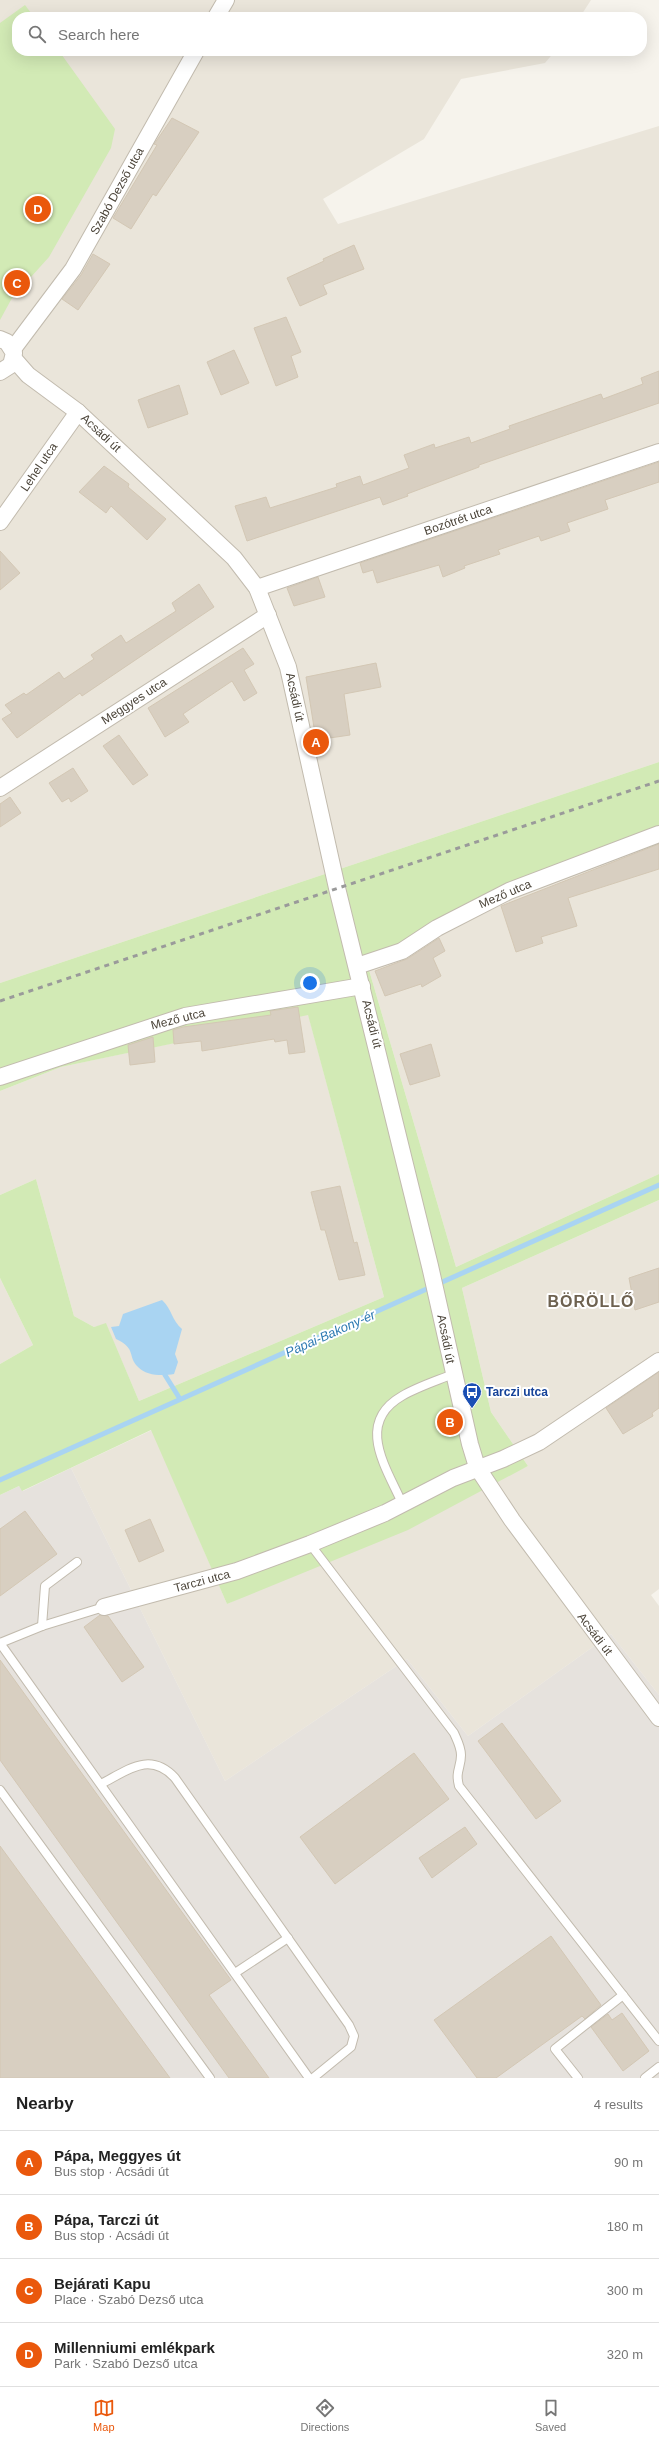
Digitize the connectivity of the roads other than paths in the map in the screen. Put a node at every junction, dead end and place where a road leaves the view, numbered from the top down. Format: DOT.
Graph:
graph roads {
  1 [pos="226,0"];
  2 [pos="219,12"];
  3 [pos="193,56"];
  4 [pos="6,355"];
  5 [pos="78,412"];
  6 [pos="659,452"];
  7 [pos="0,522"];
  8 [pos="258,588"];
  9 [pos="268,615"];
  10 [pos="0,788"];
  11 [pos="659,834"];
  12 [pos="357,966"];
  13 [pos="362,986"];
  14 [pos="0,1077"];
  15 [pos="659,1362"];
  16 [pos="453,1374"];
  17 [pos="478,1468"];
  18 [pos="402,1503"];
  19 [pos="310,1544"];
  20 [pos="77,1562"];
  21 [pos="104,1607"];
  22 [pos="42,1626"];
  23 [pos="0,1643"];
  24 [pos="659,1718"];
  25 [pos="101,1784"];
  26 [pos="0,1790"];
  27 [pos="288,1938"];
  28 [pos="235,1974"];
  29 [pos="623,1995"];
  30 [pos="659,2041"];
  31 [pos="659,2067"];
  32 [pos="210,2078"];
  33 [pos="310,2078"];
  34 [pos="313,2078"];
  35 [pos="578,2078"];
  36 [pos="645,2078"];
  1 -- 2 [label="street"];
  3 -- 4 [label="street, Szabó Dezső utca"];
  4 -- 5 [label="street, Acsádi út"];
  5 -- 7 [label="street, Lehel utca"];
  5 -- 8 [label="street, Acsádi út"];
  6 -- 8 [label="street, Bozótrét utca"];
  8 -- 9 [label="street, Acsádi út"];
  9 -- 10 [label="street, Meggyes utca"];
  9 -- 12 [label="street, Acsádi út"];
  11 -- 12 [label="street, Mező utca"];
  12 -- 13 [label="street, Acsádi út"];
  13 -- 14 [label="street, Mező utca"];
  13 -- 16 [label="street, Acsádi út"];
  15 -- 17 [label="street, Tarczi utca"];
  16 -- 17 [label="street, Acsádi út"];
  16 -- 18 [label="lane"];
  17 -- 18 [label="street, Tarczi utca"];
  17 -- 24 [label="street, Acsádi út"];
  18 -- 19 [label="street, Tarczi utca"];
  19 -- 21 [label="street, Tarczi utca"];
  19 -- 29 [label="lane"];
  20 -- 22 [label="lane"];
  21 -- 22 [label="lane"];
  22 -- 23 [label="lane"];
  23 -- 25 [label="lane"];
  25 -- 27 [label="lane"];
  25 -- 28 [label="lane"];
  26 -- 32 [label="lane"];
  27 -- 28 [label="lane"];
  27 -- 34 [label="lane"];
  28 -- 33 [label="lane"];
  29 -- 30 [label="lane"];
  29 -- 35 [label="lane"];
  31 -- 36 [label="lane"];
}
